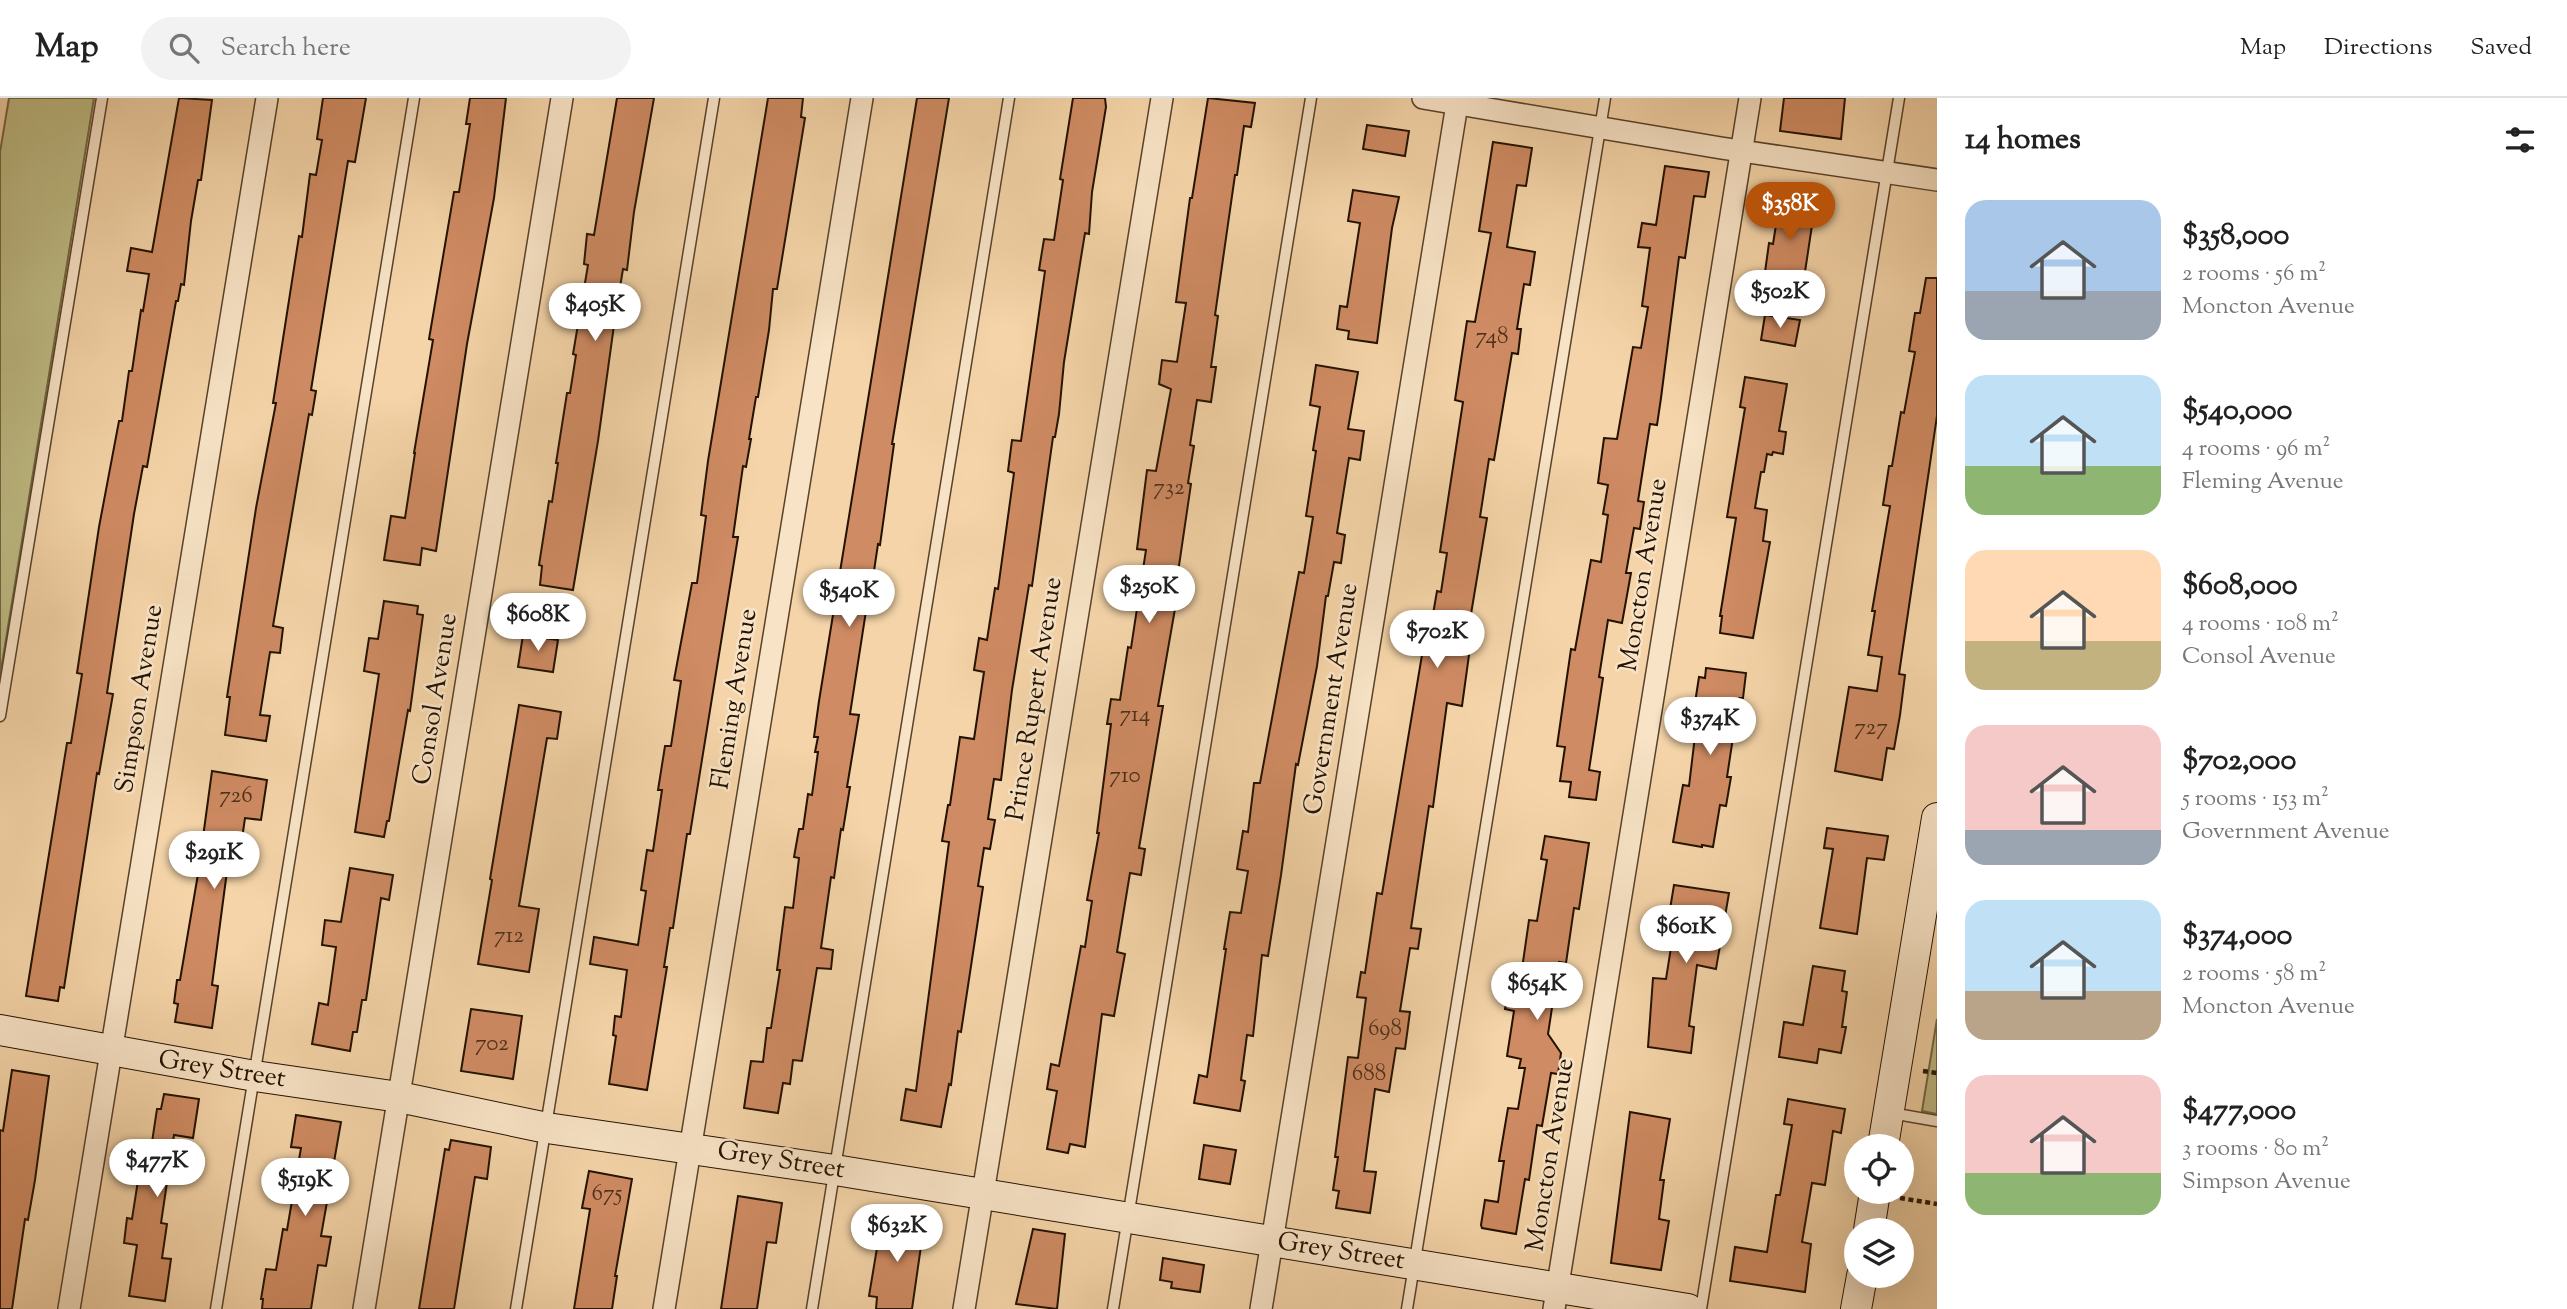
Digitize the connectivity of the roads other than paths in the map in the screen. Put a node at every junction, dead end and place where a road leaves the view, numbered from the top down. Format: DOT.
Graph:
graph roads {
  1 [pos="102,98"];
  2 [pos="267,98"];
  3 [pos="414,98"];
  4 [pos="562,98"];
  5 [pos="714,98"];
  6 [pos="862,98"];
  7 [pos="1009,98"];
  8 [pos="1162,98"];
  9 [pos="1311,98"];
  10 [pos="1423,98"];
  11 [pos="1605,98"];
  12 [pos="1750,98"];
  13 [pos="1899,98"];
  14 [pos="1457,101"];
  15 [pos="1601,127"];
  16 [pos="1742,151"];
  17 [pos="1887,174"];
  18 [pos="1937,180"];
  19 [pos="0,716"];
  20 [pos="1937,818"];
  21 [pos="0,1030"];
  22 [pos="111,1052"];
  23 [pos="255,1076"];
  24 [pos="398,1097"];
  25 [pos="1888,1113"];
  26 [pos="1937,1121"];
  27 [pos="547,1128"];
  28 [pos="1885,1134"];
  29 [pos="690,1147"];
  30 [pos="835,1170"];
  31 [pos="982,1194"];
  32 [pos="1128,1217"];
  33 [pos="1272,1240"];
  34 [pos="1414,1264"];
  35 [pos="1860,1288"];
  36 [pos="1556,1298"];
  37 [pos="69,1309"];
  38 [pos="216,1309"];
  39 [pos="364,1309"];
  40 [pos="516,1309"];
  41 [pos="664,1309"];
  42 [pos="812,1309"];
  43 [pos="964,1309"];
  44 [pos="1113,1309"];
  45 [pos="1261,1309"];
  46 [pos="1407,1309"];
  47 [pos="1688,1309"];
  48 [pos="1701,1309"];
  49 [pos="1856,1309"];
  1 -- 19 [label="lane"];
  2 -- 22 [label="street, Simpson Avenue"];
  3 -- 23 [label="lane"];
  4 -- 24 [label="street, Consol Avenue"];
  5 -- 27 [label="lane"];
  6 -- 29 [label="street, Fleming Avenue"];
  7 -- 30 [label="lane"];
  8 -- 31 [label="street, Prince Rupert Avenue"];
  9 -- 32 [label="lane"];
  10 -- 14 [label="street"];
  11 -- 15 [label="lane"];
  12 -- 16 [label="street, Moncton Avenue"];
  13 -- 17 [label="lane"];
  14 -- 15 [label="street"];
  14 -- 33 [label="street, Government Avenue"];
  15 -- 16 [label="street"];
  15 -- 34 [label="lane"];
  16 -- 17 [label="street"];
  16 -- 36 [label="street, Moncton Avenue"];
  17 -- 18 [label="street"];
  17 -- 48 [label="lane"];
  20 -- 25 [label="street"];
  21 -- 22 [label="street, Grey Street"];
  22 -- 23 [label="street, Grey Street"];
  22 -- 37 [label="street, Simpson Avenue"];
  23 -- 24 [label="street, Grey Street"];
  23 -- 38 [label="lane"];
  24 -- 27 [label="street, Grey Street"];
  24 -- 39 [label="street, Consol Avenue"];
  25 -- 26 [label="lane"];
  25 -- 28 [label="street"];
  27 -- 29 [label="street, Grey Street"];
  27 -- 40 [label="lane"];
  29 -- 30 [label="street, Grey Street"];
  29 -- 41 [label="street, Fleming Avenue"];
  30 -- 31 [label="street, Grey Street"];
  30 -- 42 [label="lane"];
  31 -- 32 [label="street, Grey Street"];
  31 -- 43 [label="street, Prince Rupert Avenue"];
  32 -- 33 [label="street, Grey Street"];
  32 -- 44 [label="lane"];
  33 -- 34 [label="street, Grey Street"];
  33 -- 45 [label="street, Government Avenue"];
  34 -- 36 [label="street, Grey Street"];
  34 -- 46 [label="lane"];
  35 -- 49 [label="street"];
  36 -- 47 [label="street, Grey Street"];
}
